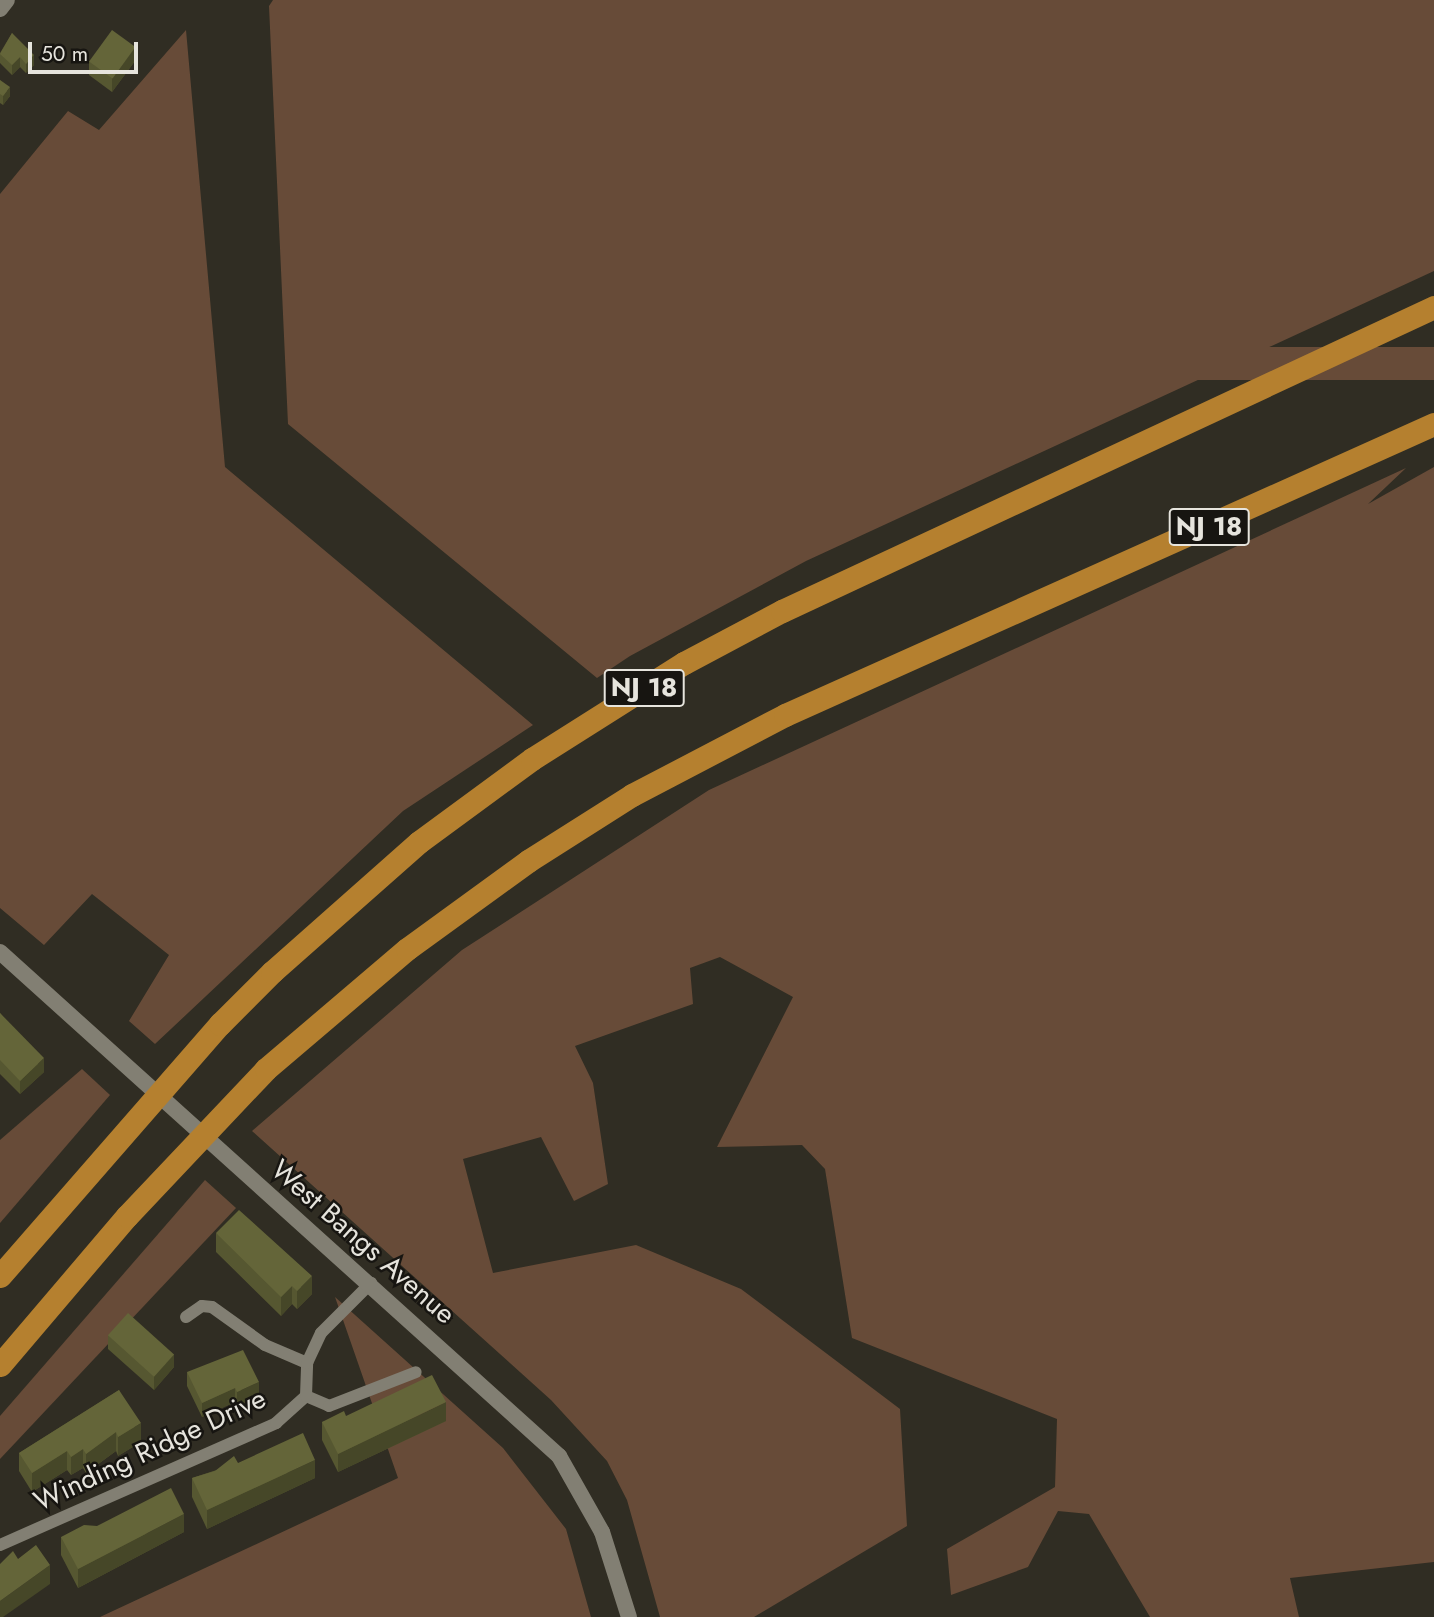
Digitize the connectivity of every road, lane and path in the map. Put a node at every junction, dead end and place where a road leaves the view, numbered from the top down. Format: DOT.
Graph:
graph roads {
  1 [pos="7,0"];
  2 [pos="0,9"];
  3 [pos="1434,307"];
  4 [pos="1434,424"];
  5 [pos="0,952"];
  6 [pos="0,1276"];
  7 [pos="371,1283"];
  8 [pos="186,1317"];
  9 [pos="307,1363"];
  10 [pos="0,1365"];
  11 [pos="416,1372"];
  12 [pos="306,1396"];
  13 [pos="0,1545"];
  14 [pos="629,1617"];
  1 -- 2 [label="street"];
  3 -- 6 [label="highway, NJ 18"];
  4 -- 10 [label="highway, NJ 18"];
  5 -- 7 [label="street, West Bangs Avenue"];
  7 -- 9 [label="street, Winding Ridge Drive"];
  7 -- 14 [label="street, West Bangs Avenue"];
  8 -- 9 [label="street"];
  9 -- 12 [label="street, Winding Ridge Drive"];
  11 -- 12 [label="street"];
  12 -- 13 [label="street, Winding Ridge Drive"];
}
